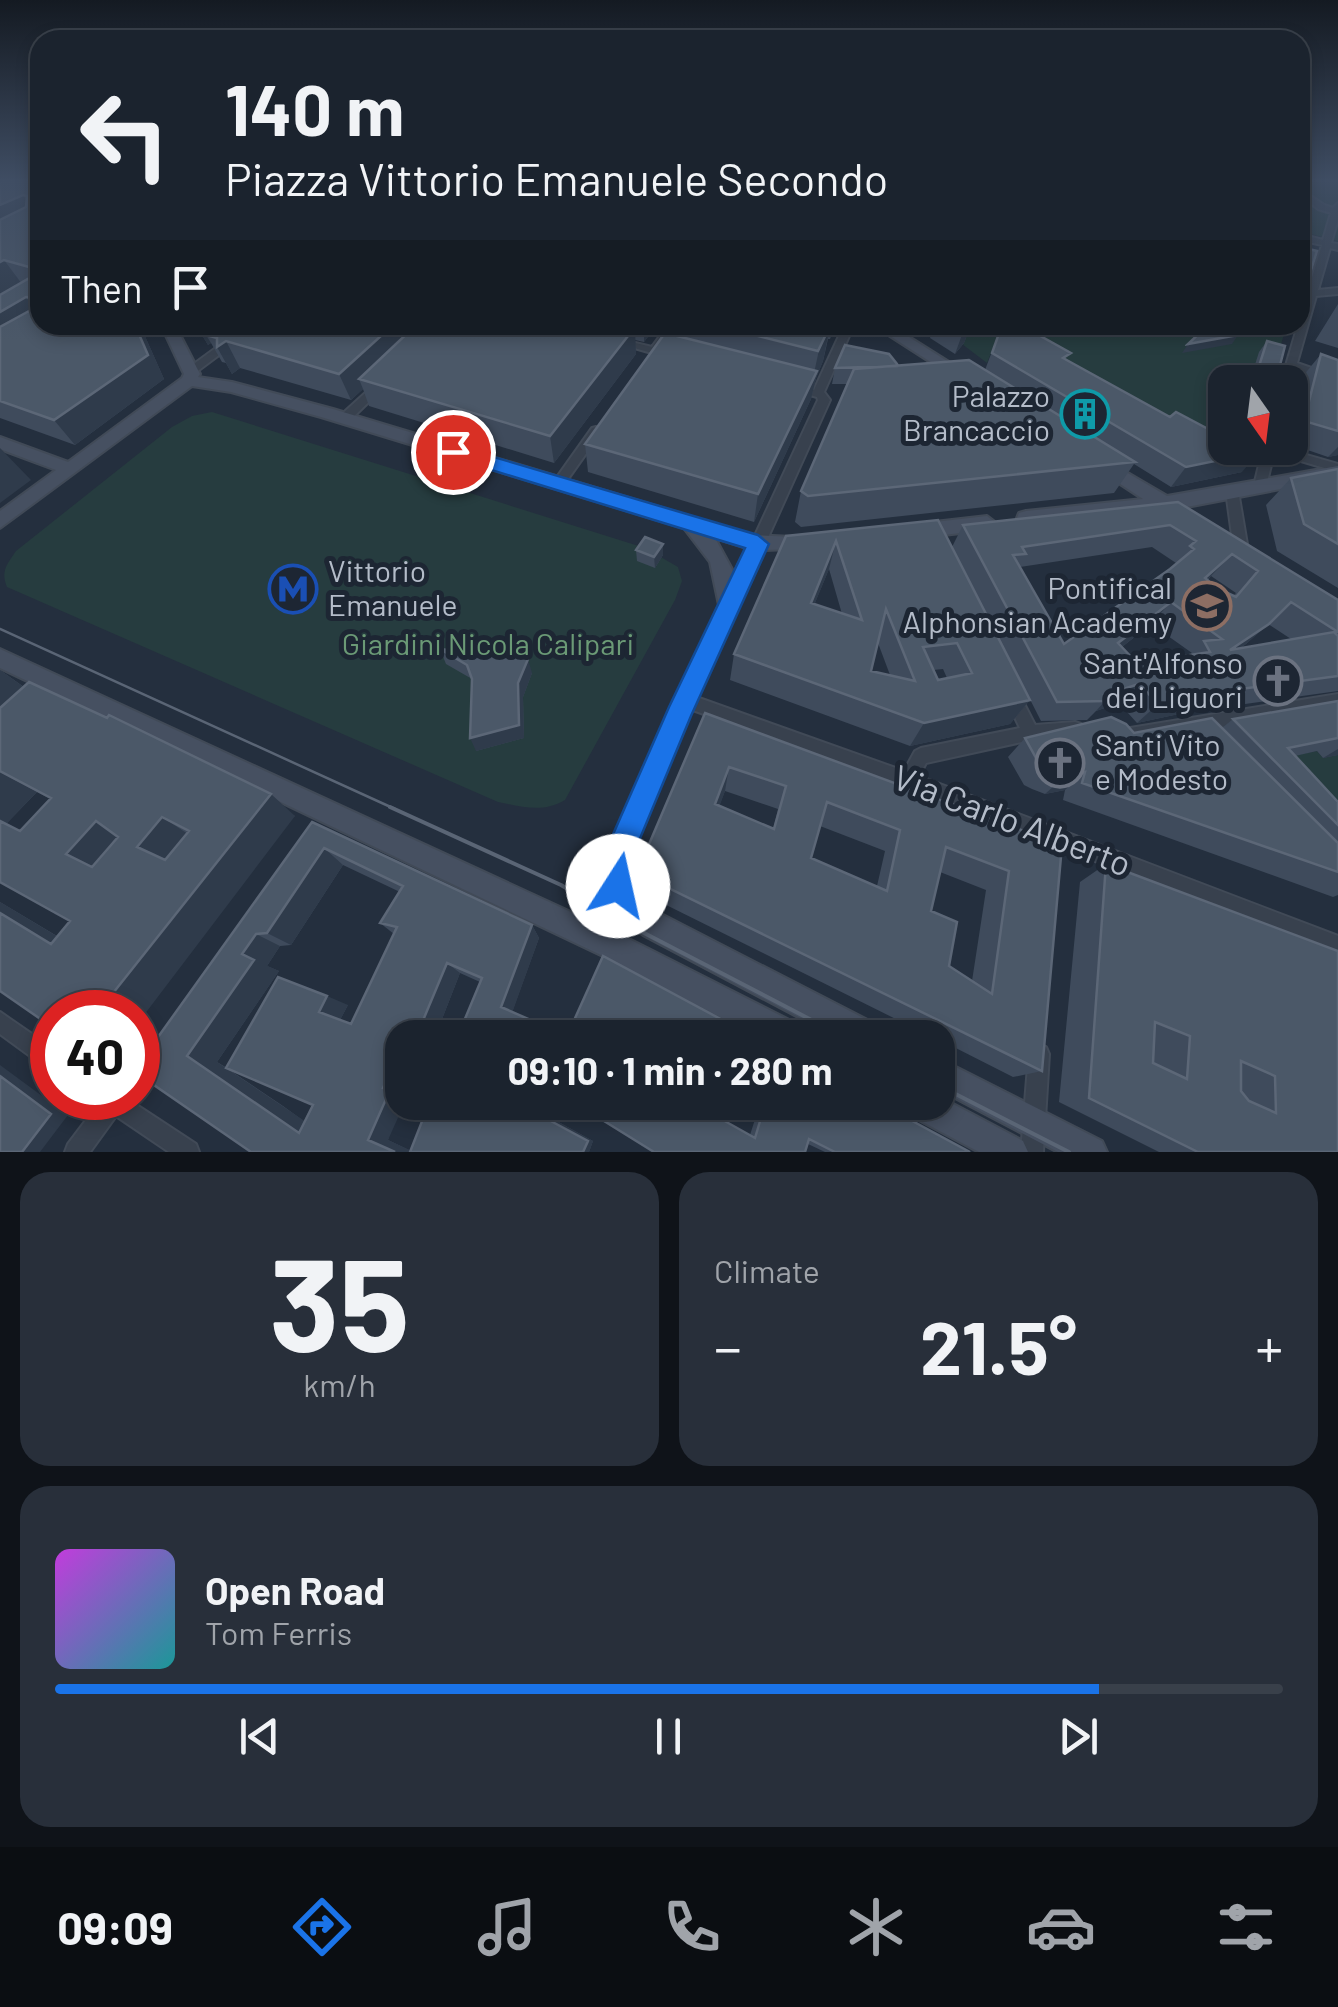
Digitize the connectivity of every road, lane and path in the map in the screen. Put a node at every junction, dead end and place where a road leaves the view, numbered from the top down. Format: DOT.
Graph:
graph roads {
  1 [pos="1332,246"];
  2 [pos="1338,290"];
  3 [pos="1313,293"];
  4 [pos="1310,303"];
  5 [pos="172,335"];
  6 [pos="241,335"];
  7 [pos="666,335"];
  8 [pos="846,335"];
  9 [pos="895,335"];
  10 [pos="1300,335"];
  11 [pos="606,339"];
  12 [pos="654,351"];
  13 [pos="685,359"];
  14 [pos="1291,365"];
  15 [pos="643,367"];
  16 [pos="1308,371"];
  17 [pos="190,376"];
  18 [pos="386,378"];
  19 [pos="1338,381"];
  20 [pos="966,384"];
  21 [pos="790,386"];
  22 [pos="840,394"];
  23 [pos="821,397"];
  24 [pos="608,414"];
  25 [pos="345,418"];
  26 [pos="0,443"];
  27 [pos="1089,456"];
  28 [pos="1308,460"];
  29 [pos="1266,465"];
  30 [pos="70,469"];
  31 [pos="1338,470"];
  32 [pos="559,483"];
  33 [pos="1260,486"];
  34 [pos="1232,491"];
  35 [pos="1164,502"];
  36 [pos="682,520"];
  37 [pos="1193,520"];
  38 [pos="0,521"];
  39 [pos="897,533"];
  40 [pos="828,541"];
  41 [pos="758,544"];
  42 [pos="1241,550"];
  43 [pos="728,605"];
  44 [pos="0,658"];
  45 [pos="1009,688"];
  46 [pos="685,700"];
  47 [pos="1338,701"];
  48 [pos="1190,722"];
  49 [pos="1081,728"];
  50 [pos="1030,732"];
  51 [pos="1106,732"];
  52 [pos="1210,744"];
  53 [pos="908,780"];
  54 [pos="1338,946"];
  55 [pos="757,1020"];
  56 [pos="835,1020"];
  57 [pos="0,1022"];
  58 [pos="1040,1038"];
  59 [pos="30,1044"];
  60 [pos="955,1084"];
  61 [pos="98,1120"];
  62 [pos="143,1120"];
  63 [pos="951,1120"];
  64 [pos="1033,1137"];
  65 [pos="76,1152"];
  66 [pos="188,1152"];
  67 [pos="1012,1152"];
  68 [pos="1091,1152"];
  1 -- 3 [label="street"];
  2 -- 3 [label="street"];
  3 -- 4 [label="street"];
  5 -- 17 [label="street"];
  6 -- 17 [label="street"];
  7 -- 12 [label="street"];
  8 -- 23 [label="street"];
  9 -- 20 [label="street"];
  10 -- 14 [label="street"];
  11 -- 12 [label="street"];
  12 -- 13 [label="street"];
  12 -- 15 [label="street"];
  16 -- 19 [label="street"];
  17 -- 25 [label="street"];
  17 -- 30 [label="street"];
  18 -- 25 [label="street"];
  21 -- 23 [label="street"];
  22 -- 23 [label="street"];
  23 -- 41 [label="street"];
  24 -- 32 [label="street"];
  25 -- 32 [label="street"];
  26 -- 30 [label="street"];
  27 -- 35 [label="street"];
  28 -- 31 [label="street"];
  29 -- 33 [label="street"];
  30 -- 38 [label="street"];
  31 -- 33 [label="street"];
  32 -- 36 [label="street"];
  33 -- 34 [label="street"];
  34 -- 35 [label="street"];
  34 -- 42 [label="street"];
  35 -- 37 [label="street"];
  35 -- 39 [label="street"];
  36 -- 41 [label="street"];
  36 -- 43 [label="street"];
  40 -- 41 [label="street"];
  41 -- 43 [label="street"];
  43 -- 46 [label="street"];
  44 -- 55 [label="street"];
  45 -- 50 [label="street"];
  46 -- 53 [label="street, Via Carlo Alberto"];
  46 -- 56 [label="street"];
  47 -- 48 [label="street"];
  48 -- 51 [label="street"];
  48 -- 52 [label="street"];
  49 -- 50 [label="street"];
  50 -- 53 [label="street"];
  53 -- 54 [label="street, Via Carlo Alberto"];
  57 -- 59 [label="street"];
  58 -- 64 [label="street"];
  60 -- 64 [label="street"];
  61 -- 65 [label="street"];
  62 -- 66 [label="street"];
  63 -- 67 [label="street"];
  64 -- 68 [label="street"];
}
